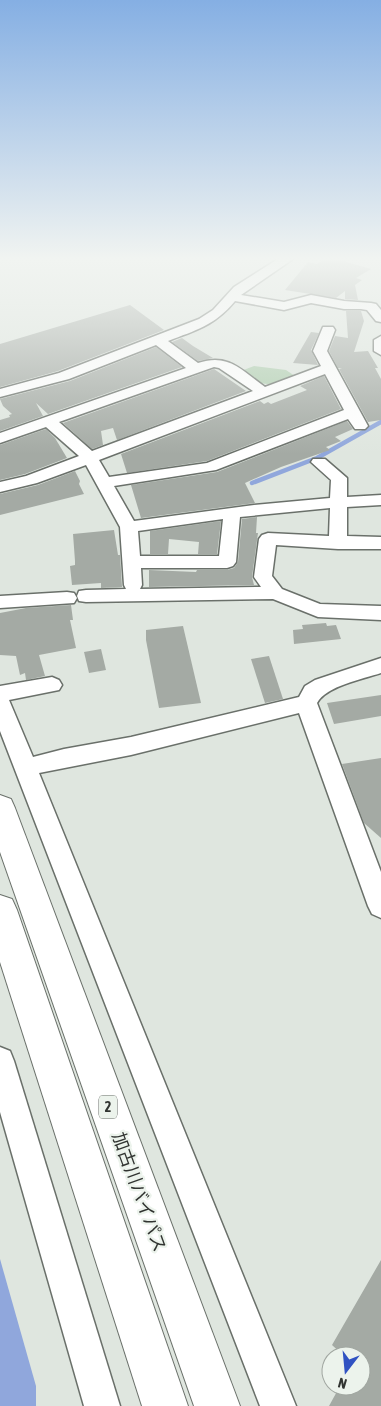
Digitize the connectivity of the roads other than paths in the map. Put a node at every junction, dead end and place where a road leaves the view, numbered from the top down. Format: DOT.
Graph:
graph roads {
  1 [pos="202,323"];
  2 [pos="328,330"];
  3 [pos="158,340"];
  4 [pos="381,340"];
  5 [pos="381,350"];
  6 [pos="328,368"];
  7 [pos="197,369"];
  8 [pos="263,392"];
  9 [pos="0,393"];
  10 [pos="352,412"];
  11 [pos="48,421"];
  12 [pos="360,426"];
  13 [pos="0,438"];
  14 [pos="90,458"];
  15 [pos="318,462"];
  16 [pos="104,483"];
  17 [pos="0,487"];
  18 [pos="381,500"];
  19 [pos="340,501"];
  20 [pos="232,512"];
  21 [pos="129,527"];
  22 [pos="338,543"];
  23 [pos="381,543"];
  24 [pos="132,562"];
  25 [pos="132,585"];
  26 [pos="275,593"];
  27 [pos="86,596"];
  28 [pos="67,598"];
  29 [pos="0,602"];
  30 [pos="381,613"];
  31 [pos="381,665"];
  32 [pos="52,685"];
  33 [pos="0,694"];
  34 [pos="0,703"];
  35 [pos="306,703"];
  36 [pos="26,768"];
  37 [pos="0,808"];
  38 [pos="381,906"];
  39 [pos="0,910"];
  40 [pos="0,1061"];
  41 [pos="102,1406"];
  42 [pos="165,1406"];
  43 [pos="216,1406"];
  44 [pos="278,1406"];
  1 -- 3 [label="street"];
  2 -- 6 [label="street"];
  3 -- 7 [label="street"];
  3 -- 9 [label="street"];
  4 -- 5 [label="street"];
  6 -- 8 [label="street"];
  6 -- 10 [label="street"];
  7 -- 8 [label="street"];
  7 -- 11 [label="street"];
  8 -- 14 [label="street"];
  10 -- 12 [label="street"];
  10 -- 16 [label="street"];
  11 -- 13 [label="street"];
  11 -- 14 [label="street"];
  14 -- 16 [label="street"];
  14 -- 17 [label="street"];
  15 -- 19 [label="street"];
  16 -- 21 [label="street"];
  18 -- 19 [label="street"];
  19 -- 20 [label="street"];
  19 -- 22 [label="street"];
  20 -- 21 [label="street"];
  20 -- 24 [label="street"];
  21 -- 24 [label="street"];
  22 -- 23 [label="street"];
  22 -- 26 [label="street"];
  24 -- 25 [label="street"];
  26 -- 27 [label="street"];
  26 -- 30 [label="street"];
  28 -- 29 [label="street"];
  31 -- 35 [label="street"];
  32 -- 33 [label="street"];
  34 -- 36 [label="street"];
  35 -- 36 [label="street"];
  35 -- 38 [label="street"];
  36 -- 44 [label="street"];
  37 -- 43 [label="highway, 加古川バイパス / 2"];
  39 -- 42 [label="highway"];
  40 -- 41 [label="street"];
}
